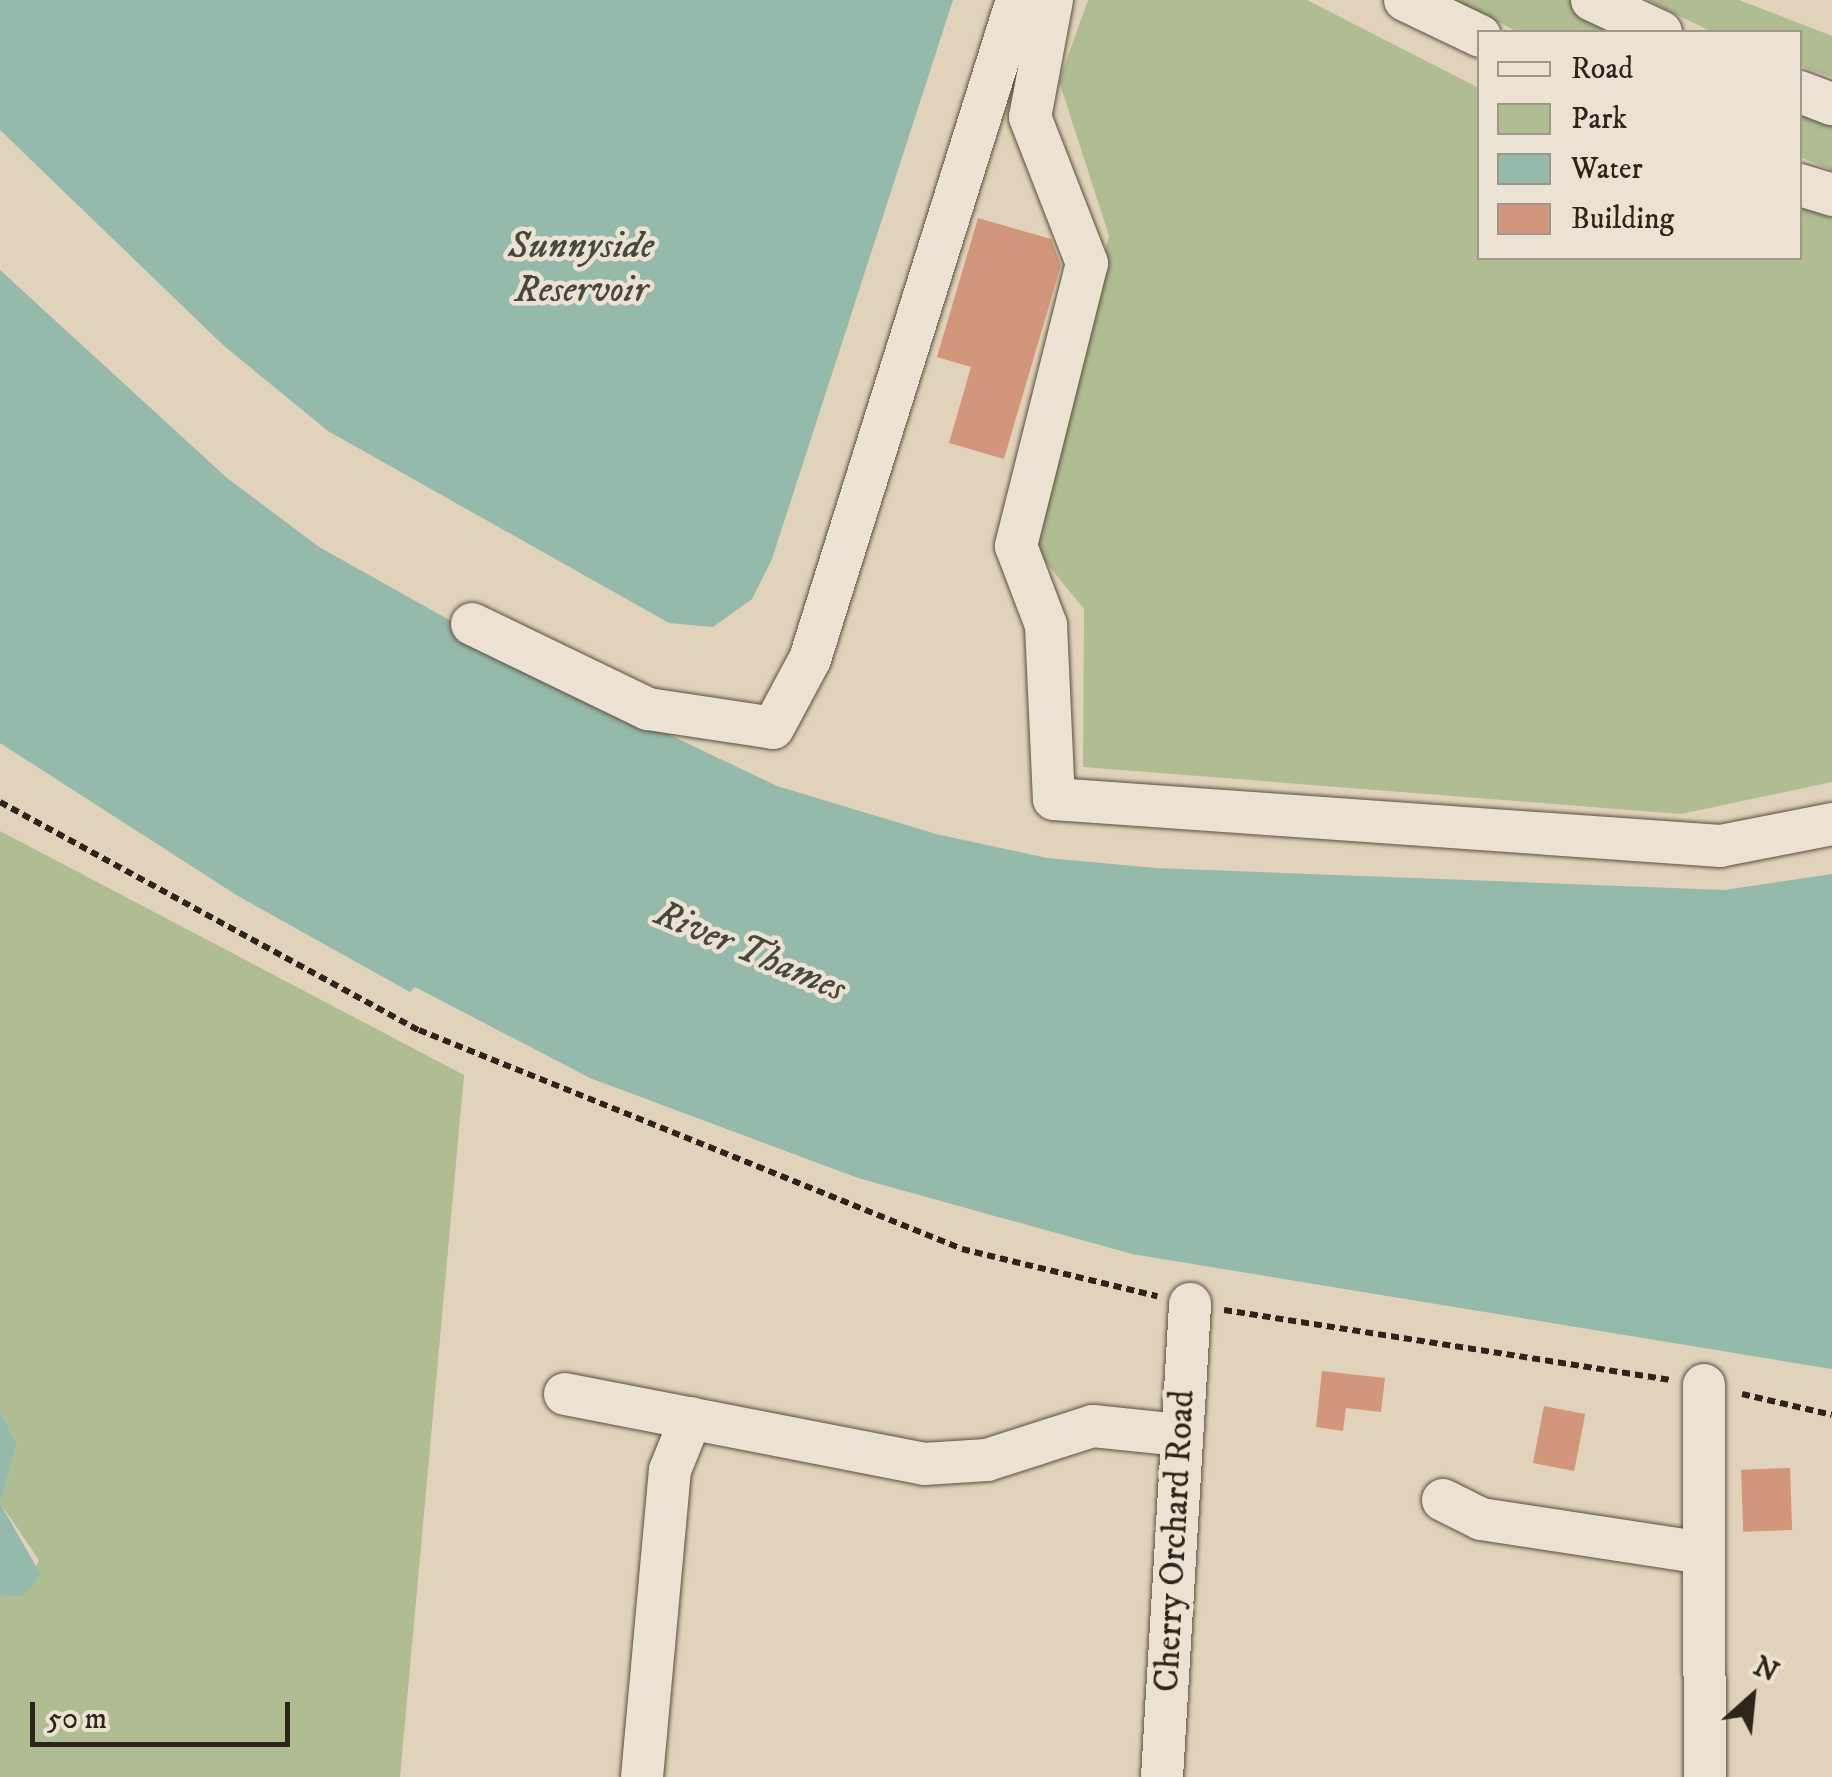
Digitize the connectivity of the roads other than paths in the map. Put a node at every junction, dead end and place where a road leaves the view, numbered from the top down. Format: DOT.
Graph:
graph roads {
  1 [pos="1018,0"];
  2 [pos="1052,0"];
  3 [pos="1405,0"];
  4 [pos="1592,0"];
  5 [pos="1657,30"];
  6 [pos="1477,35"];
  7 [pos="1802,93"];
  8 [pos="1832,104"];
  9 [pos="1802,185"];
  10 [pos="1832,195"];
  11 [pos="472,624"];
  12 [pos="1832,824"];
  13 [pos="1190,1304"];
  14 [pos="1704,1385"];
  15 [pos="566,1394"];
  16 [pos="691,1418"];
  17 [pos="1180,1435"];
  18 [pos="1443,1500"];
  19 [pos="1703,1553"];
  20 [pos="642,1777"];
  21 [pos="1162,1777"];
  22 [pos="1705,1777"];
  1 -- 11 [label="street"];
  2 -- 12 [label="street"];
  3 -- 6 [label="street"];
  4 -- 5 [label="street"];
  7 -- 8 [label="street"];
  9 -- 10 [label="street"];
  13 -- 17 [label="street, Cherry Orchard Road"];
  14 -- 19 [label="street"];
  15 -- 16 [label="street"];
  16 -- 17 [label="street"];
  16 -- 20 [label="street"];
  17 -- 21 [label="street, Cherry Orchard Road"];
  18 -- 19 [label="street"];
  19 -- 22 [label="street"];
}
